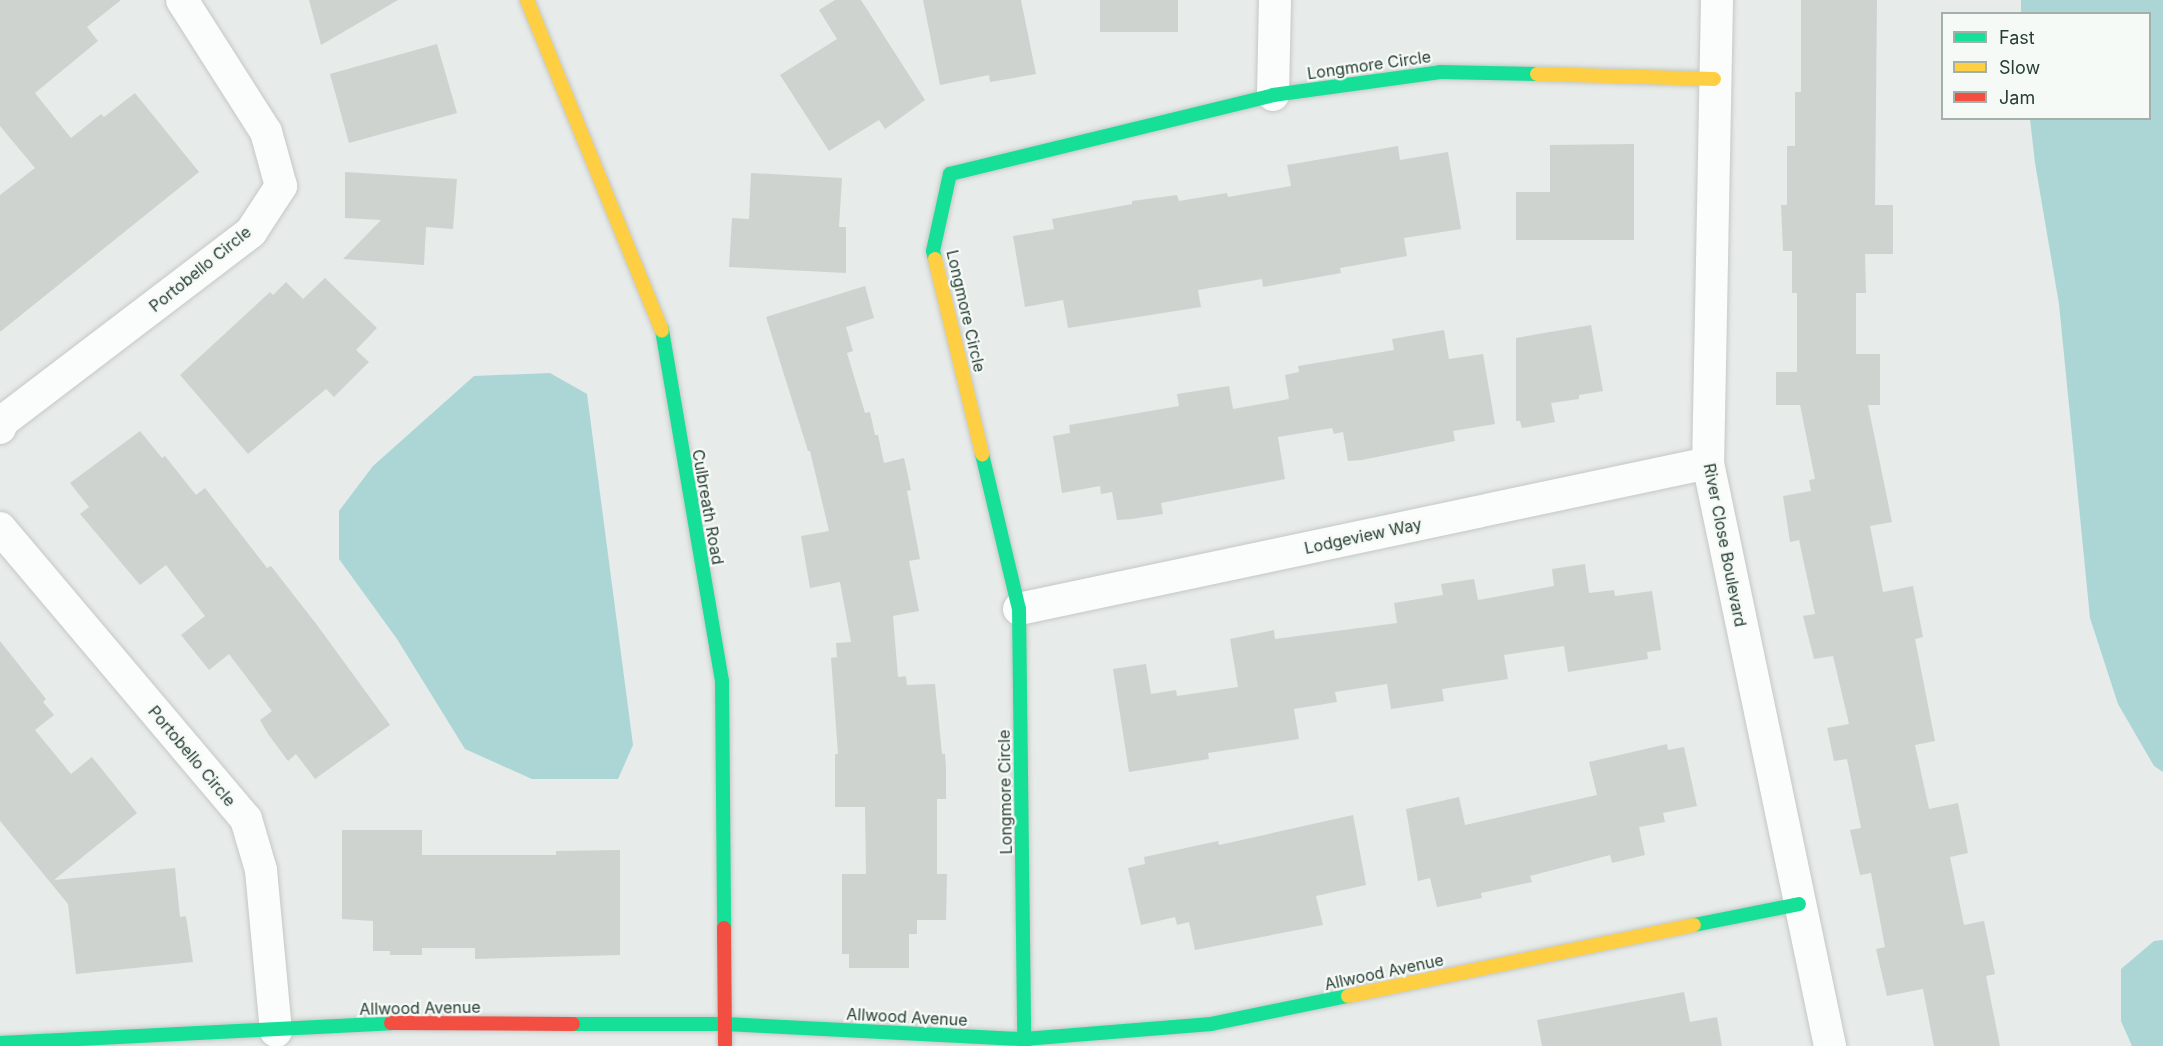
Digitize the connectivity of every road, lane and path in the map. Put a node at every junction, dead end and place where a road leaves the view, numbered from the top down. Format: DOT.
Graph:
graph roads {
  1 [pos="182,0"];
  2 [pos="527,0"];
  3 [pos="1275,0"];
  4 [pos="1717,0"];
  5 [pos="1714,79"];
  6 [pos="1273,95"];
  7 [pos="0,428"];
  8 [pos="1707,463"];
  9 [pos="0,528"];
  10 [pos="1019,609"];
  11 [pos="1799,904"];
  12 [pos="725,1024"];
  13 [pos="276,1031"];
  14 [pos="0,1042"];
  15 [pos="1024,1043"];
  16 [pos="725,1046"];
  17 [pos="1830,1046"];
  1 -- 7 [label="street, Portobello Circle"];
  2 -- 12 [label="street, Culbreath Road"];
  3 -- 6 [label="street"];
  4 -- 5 [label="street, River Close Boulevard"];
  5 -- 6 [label="street, Longmore Circle"];
  5 -- 8 [label="street, River Close Boulevard"];
  6 -- 10 [label="street, Longmore Circle"];
  8 -- 10 [label="street, Lodgeview Way"];
  8 -- 11 [label="street, River Close Boulevard"];
  9 -- 13 [label="street, Portobello Circle"];
  10 -- 15 [label="street, Longmore Circle"];
  11 -- 15 [label="street, Allwood Avenue"];
  11 -- 17 [label="street, River Close Boulevard"];
  12 -- 13 [label="street, Allwood Avenue"];
  12 -- 15 [label="street, Allwood Avenue"];
  12 -- 16 [label="street, Culbreath Road"];
  13 -- 14 [label="street, Allwood Avenue"];
}
